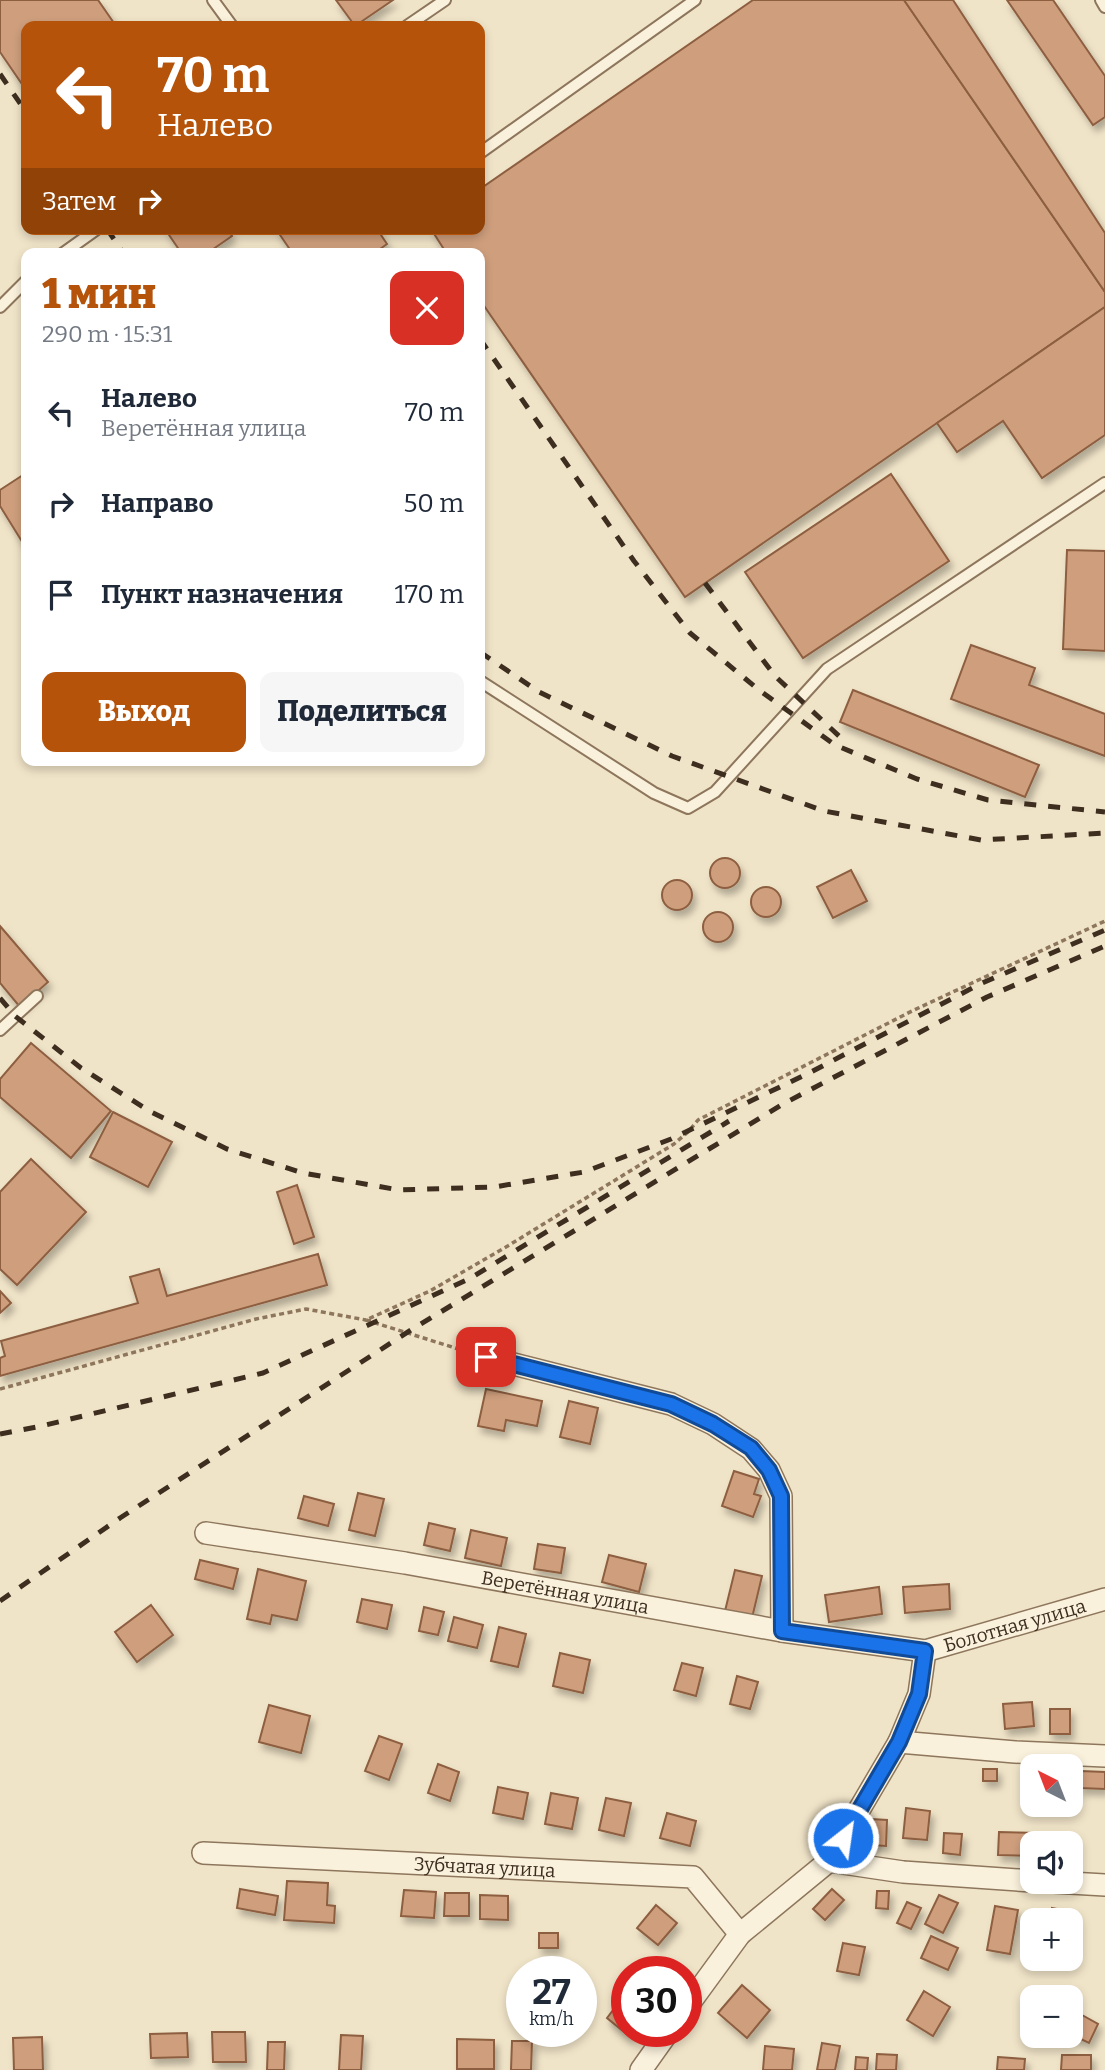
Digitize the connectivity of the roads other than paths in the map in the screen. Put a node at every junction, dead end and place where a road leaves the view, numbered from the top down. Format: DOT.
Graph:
graph roads {
  1 [pos="213,0"];
  2 [pos="445,0"];
  3 [pos="695,0"];
  4 [pos="1101,0"];
  5 [pos="1105,7"];
  6 [pos="228,21"];
  7 [pos="414,21"];
  8 [pos="485,149"];
  9 [pos="89,235"];
  10 [pos="70,248"];
  11 [pos="21,286"];
  12 [pos="0,307"];
  13 [pos="1105,483"];
  14 [pos="485,684"];
  15 [pos="37,996"];
  16 [pos="0,1030"];
  17 [pos="486,1357"];
  18 [pos="206,1533"];
  19 [pos="1105,1599"];
  20 [pos="782,1631"];
  21 [pos="925,1651"];
  22 [pos="899,1742"];
  23 [pos="1105,1756"];
  24 [pos="203,1853"];
  25 [pos="829,1861"];
  26 [pos="1020,1880"];
  27 [pos="1083,1884"];
  28 [pos="1105,1885"];
  29 [pos="740,1934"];
  30 [pos="702,1986"];
  31 [pos="657,2047"];
  32 [pos="640,2070"];
  1 -- 6 [label="lane"];
  2 -- 7 [label="lane"];
  3 -- 8 [label="lane"];
  4 -- 5 [label="lane"];
  9 -- 10 [label="lane"];
  11 -- 12 [label="lane"];
  13 -- 14 [label="lane"];
  15 -- 16 [label="lane"];
  17 -- 20 [label="street"];
  18 -- 20 [label="street, Веретённая улица"];
  19 -- 21 [label="street, Болотная улица"];
  20 -- 21 [label="street, Веретённая улица"];
  21 -- 22 [label="street"];
  22 -- 23 [label="street"];
  22 -- 25 [label="street"];
  24 -- 29 [label="street, Зубчатая улица"];
  25 -- 26 [label="street"];
  25 -- 29 [label="street"];
  27 -- 28 [label="street"];
  29 -- 30 [label="street"];
  31 -- 32 [label="street"];
}
